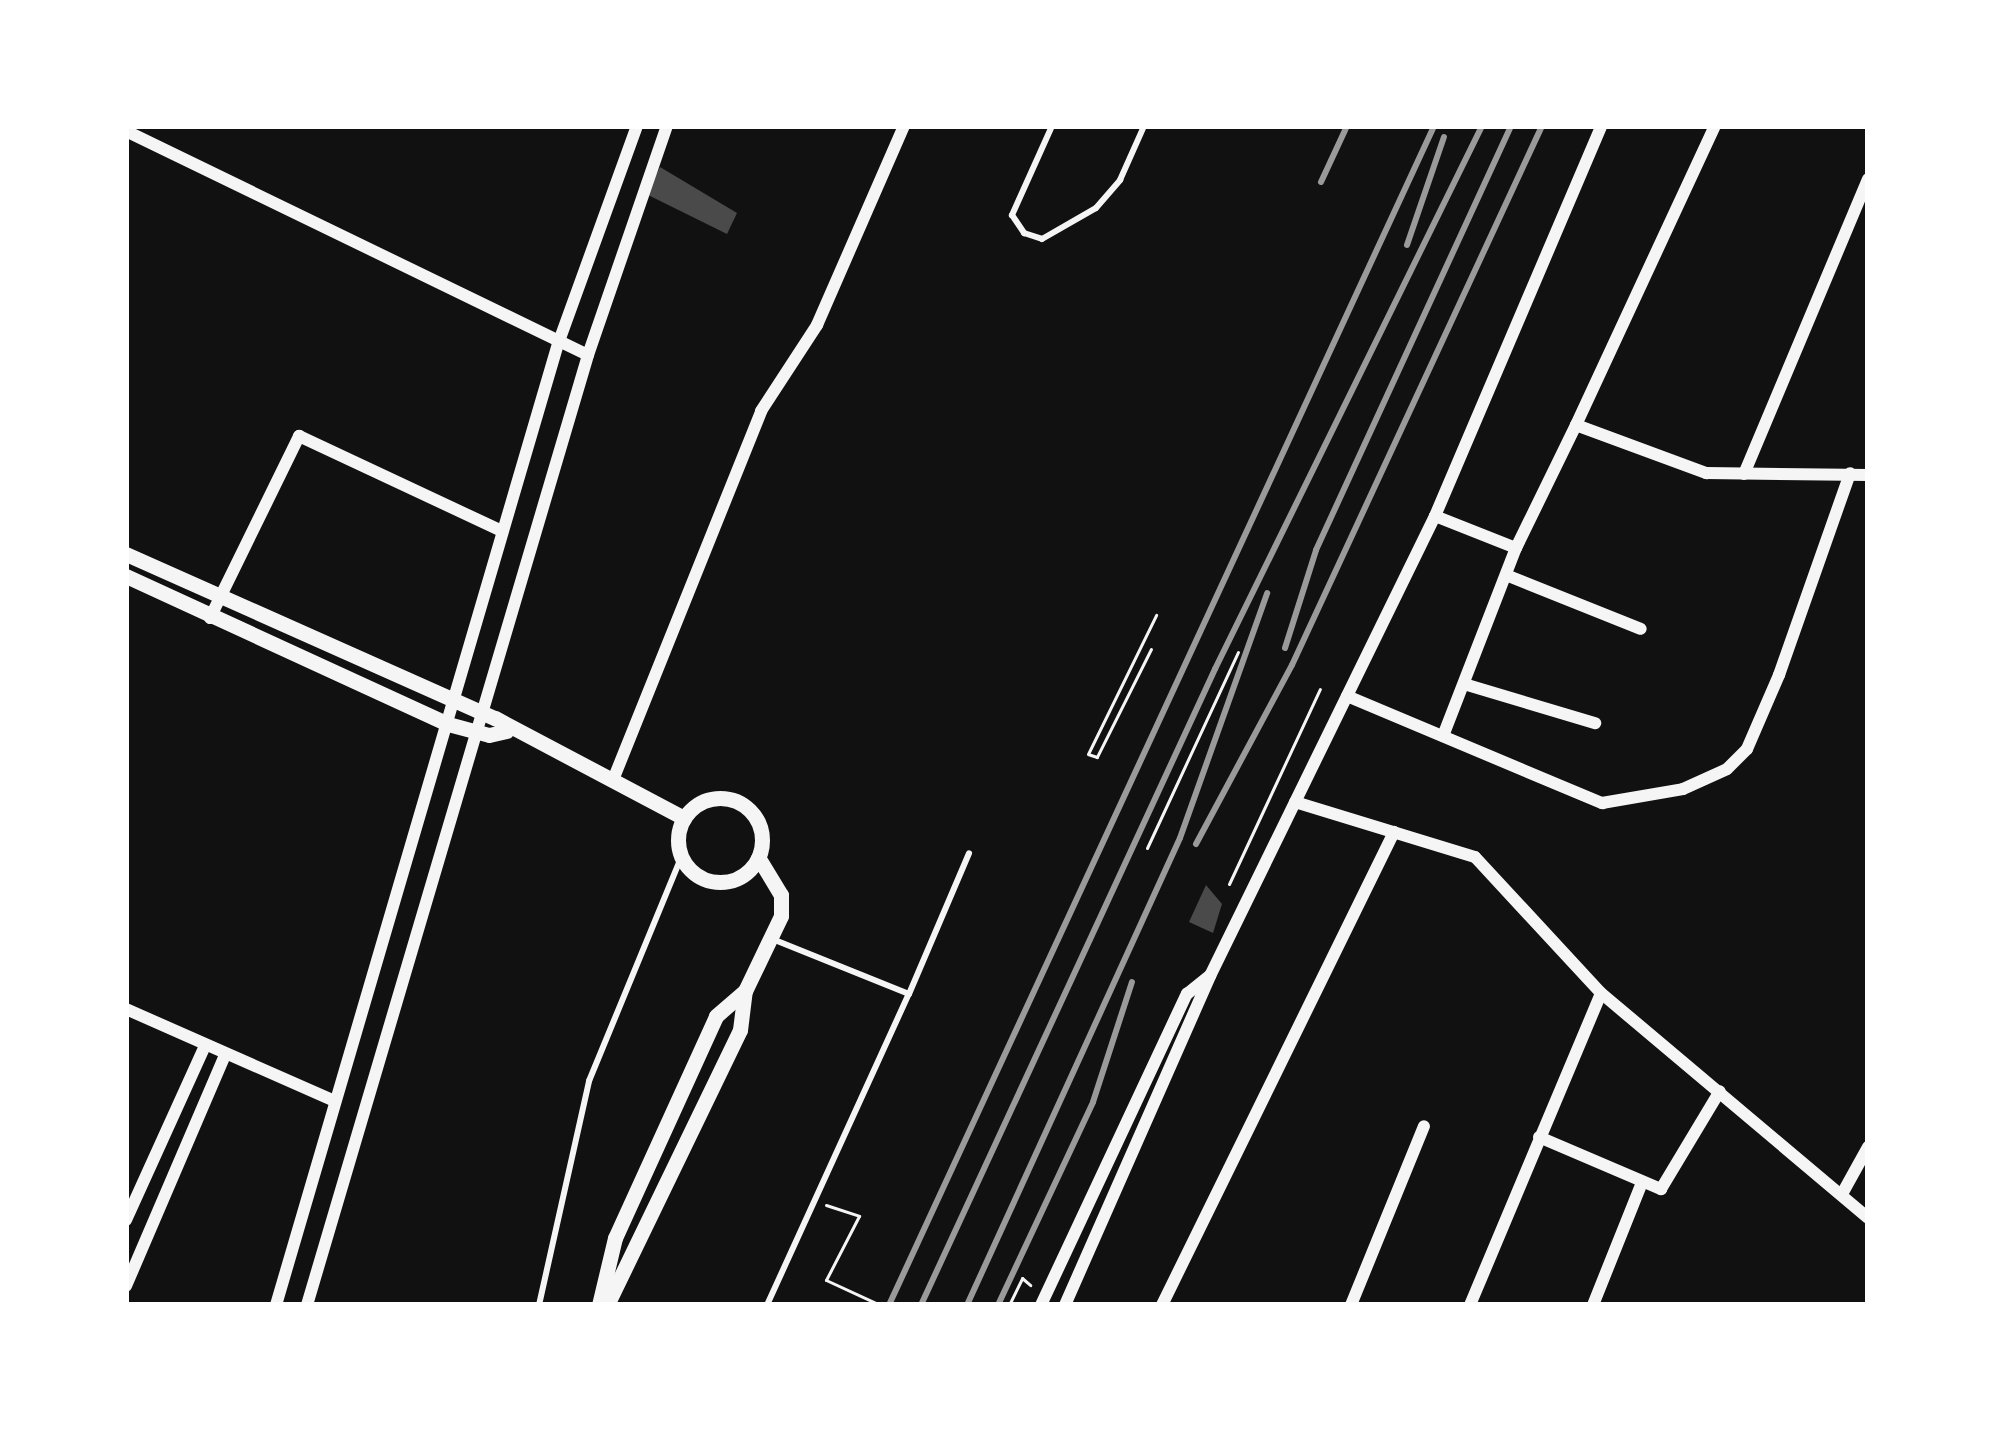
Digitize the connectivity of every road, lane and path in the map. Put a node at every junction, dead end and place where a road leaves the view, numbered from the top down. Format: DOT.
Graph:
graph roads {
  1 [pos="637,126"];
  2 [pos="667,126"];
  3 [pos="904,126"];
  4 [pos="1052,126"];
  5 [pos="1144,126"];
  6 [pos="1600,126"];
  7 [pos="1715,126"];
  8 [pos="126,131"];
  9 [pos="1868,178"];
  10 [pos="559,344"];
  11 [pos="588,355"];
  12 [pos="1576,425"];
  13 [pos="1850,473"];
  14 [pos="1744,474"];
  15 [pos="1868,475"];
  16 [pos="1436,516"];
  17 [pos="502,532"];
  18 [pos="1516,548"];
  19 [pos="126,554"];
  20 [pos="1506,575"];
  21 [pos="126,576"];
  22 [pos="218,600"];
  23 [pos="1156,615"];
  24 [pos="210,618"];
  25 [pos="1641,629"];
  26 [pos="1151,649"];
  27 [pos="1238,652"];
  28 [pos="1463,684"];
  29 [pos="1320,689"];
  30 [pos="1347,696"];
  31 [pos="454,702"];
  32 [pos="482,712"];
  33 [pos="1595,723"];
  34 [pos="448,724"];
  35 [pos="507,730"];
  36 [pos="476,732"];
  37 [pos="1444,736"];
  38 [pos="613,780"];
  39 [pos="1295,802"];
  40 [pos="684,818"];
  41 [pos="1394,832"];
  42 [pos="1147,848"];
  43 [pos="969,853"];
  44 [pos="758,857"];
  45 [pos="681,858"];
  46 [pos="1229,884"];
  47 [pos="772,939"];
  48 [pos="1210,976"];
  49 [pos="745,991"];
  50 [pos="1601,993"];
  51 [pos="908,994"];
  52 [pos="126,1009"];
  53 [pos="205,1046"];
  54 [pos="225,1055"];
  55 [pos="1720,1091"];
  56 [pos="335,1101"];
  57 [pos="1424,1126"];
  58 [pos="1539,1137"];
  59 [pos="1868,1147"];
  60 [pos="1641,1185"];
  61 [pos="1842,1194"];
  62 [pos="818,1203"];
  63 [pos="1868,1218"];
  64 [pos="126,1220"];
  65 [pos="1022,1279"];
  66 [pos="126,1286"];
  67 [pos="276,1305"];
  68 [pos="308,1305"];
  69 [pos="538,1305"];
  70 [pos="603,1305"];
  71 [pos="767,1305"];
  72 [pos="880,1305"];
  73 [pos="1010,1305"];
  74 [pos="1041,1305"];
  75 [pos="1066,1305"];
  76 [pos="1162,1305"];
  77 [pos="1351,1305"];
  78 [pos="1471,1305"];
  79 [pos="1593,1305"];
  1 -- 10 [label="street"];
  2 -- 11 [label="street"];
  3 -- 38 [label="street"];
  4 -- 5 [label="lane"];
  6 -- 16 [label="street"];
  7 -- 12 [label="street"];
  8 -- 10 [label="street"];
  9 -- 14 [label="street"];
  10 -- 11 [label="street"];
  10 -- 17 [label="street"];
  11 -- 32 [label="street"];
  12 -- 14 [label="street"];
  12 -- 18 [label="street"];
  13 -- 14 [label="street"];
  13 -- 15 [label="street"];
  13 -- 37 [label="street"];
  16 -- 18 [label="street"];
  16 -- 30 [label="street"];
  17 -- 22 [label="street"];
  17 -- 31 [label="street"];
  18 -- 20 [label="street"];
  19 -- 22 [label="street"];
  20 -- 25 [label="street"];
  20 -- 28 [label="street"];
  21 -- 24 [label="street"];
  22 -- 24 [label="street"];
  22 -- 31 [label="street"];
  23 -- 26 [label="path"];
  24 -- 34 [label="street"];
  27 -- 42 [label="path"];
  28 -- 33 [label="street"];
  28 -- 37 [label="street"];
  29 -- 46 [label="path"];
  30 -- 37 [label="street"];
  30 -- 39 [label="street"];
  31 -- 32 [label="street"];
  31 -- 34 [label="street"];
  32 -- 35 [label="street"];
  32 -- 36 [label="street"];
  34 -- 36 [label="street"];
  34 -- 56 [label="street"];
  35 -- 36 [label="street"];
  35 -- 38 [label="street"];
  36 -- 68 [label="street"];
  38 -- 40 [label="street"];
  39 -- 41 [label="street"];
  39 -- 48 [label="street"];
  40 -- 44 [label="street"];
  40 -- 45 [label="street"];
  41 -- 50 [label="street"];
  41 -- 76 [label="street"];
  43 -- 51 [label="lane"];
  44 -- 45 [label="street"];
  44 -- 47 [label="street"];
  45 -- 69 [label="lane"];
  47 -- 49 [label="street"];
  47 -- 51 [label="lane"];
  48 -- 74 [label="street"];
  48 -- 75 [label="street"];
  49 -- 70 [label="street"];
  49 -- 70 [label="street"];
  50 -- 55 [label="street"];
  50 -- 58 [label="street"];
  51 -- 62 [label="lane"];
  52 -- 53 [label="street"];
  53 -- 54 [label="street"];
  53 -- 64 [label="street"];
  54 -- 56 [label="street"];
  54 -- 66 [label="street"];
  55 -- 60 [label="street"];
  55 -- 61 [label="street"];
  56 -- 67 [label="street"];
  57 -- 77 [label="street"];
  58 -- 60 [label="street"];
  58 -- 78 [label="street"];
  59 -- 61 [label="street"];
  60 -- 79 [label="street"];
  61 -- 63 [label="street"];
  62 -- 71 [label="lane"];
  62 -- 72 [label="path"];
  65 -- 73 [label="path"];
}
